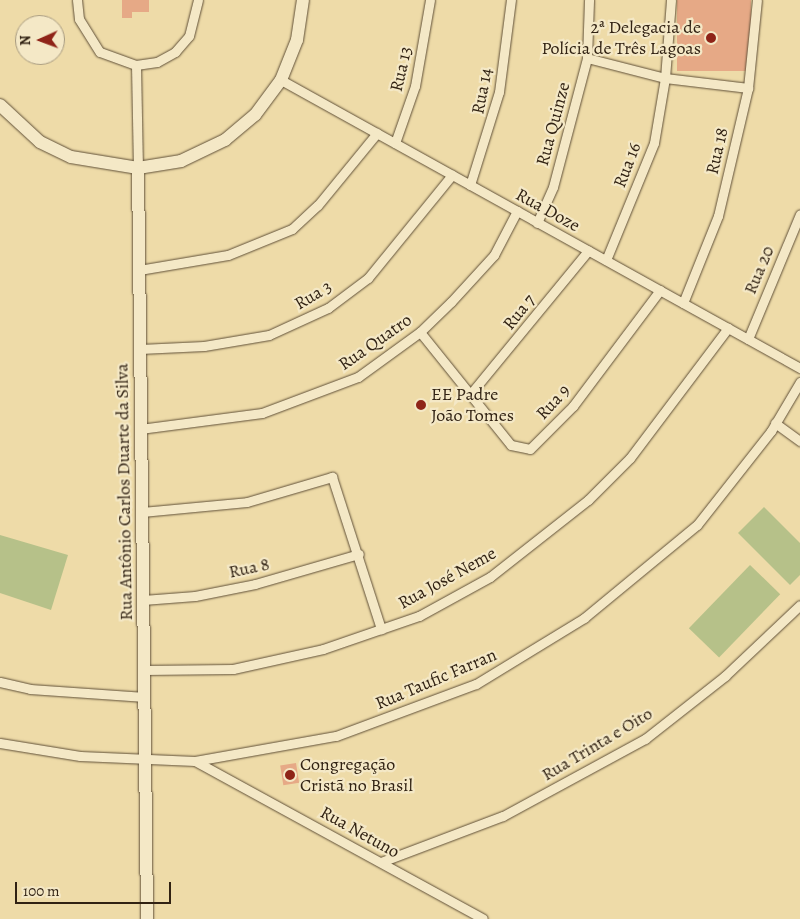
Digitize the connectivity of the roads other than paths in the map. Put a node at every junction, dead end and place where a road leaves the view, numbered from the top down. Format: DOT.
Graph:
graph roads {
  1 [pos="77,0"];
  2 [pos="198,0"];
  3 [pos="303,0"];
  4 [pos="430,0"];
  5 [pos="511,0"];
  6 [pos="589,0"];
  7 [pos="671,0"];
  8 [pos="757,0"];
  9 [pos="587,58"];
  10 [pos="136,65"];
  11 [pos="665,78"];
  12 [pos="281,80"];
  13 [pos="748,88"];
  14 [pos="0,104"];
  15 [pos="377,133"];
  16 [pos="395,143"];
  17 [pos="138,168"];
  18 [pos="452,175"];
  19 [pos="470,185"];
  20 [pos="516,211"];
  21 [pos="800,214"];
  22 [pos="537,223"];
  23 [pos="588,251"];
  24 [pos="606,260"];
  25 [pos="139,270"];
  26 [pos="660,290"];
  27 [pos="683,303"];
  28 [pos="728,328"];
  29 [pos="420,332"];
  30 [pos="748,339"];
  31 [pos="140,350"];
  32 [pos="800,368"];
  33 [pos="800,382"];
  34 [pos="472,392"];
  35 [pos="775,423"];
  36 [pos="140,429"];
  37 [pos="800,441"];
  38 [pos="142,512"];
  39 [pos="359,554"];
  40 [pos="143,600"];
  41 [pos="800,605"];
  42 [pos="381,629"];
  43 [pos="144,670"];
  44 [pos="0,682"];
  45 [pos="145,697"];
  46 [pos="0,742"];
  47 [pos="145,758"];
  48 [pos="195,761"];
  49 [pos="380,862"];
  50 [pos="147,919"];
  51 [pos="483,919"];
  1 -- 10 [label="street"];
  2 -- 10 [label="street"];
  3 -- 12 [label="street"];
  4 -- 16 [label="street, Rua 13"];
  5 -- 19 [label="street, Rua 14"];
  6 -- 9 [label="street, Rua Quinze"];
  7 -- 11 [label="street, Rua 16"];
  8 -- 13 [label="street, Rua 18"];
  9 -- 11 [label="street"];
  9 -- 22 [label="street, Rua Quinze"];
  10 -- 17 [label="street, Rua Antônio Carlos Duarte da Silva"];
  11 -- 13 [label="street"];
  11 -- 24 [label="street, Rua 16"];
  12 -- 15 [label="street, Rua Doze"];
  12 -- 17 [label="street"];
  13 -- 27 [label="street, Rua 18"];
  14 -- 17 [label="street"];
  15 -- 16 [label="street, Rua Doze"];
  15 -- 25 [label="street"];
  16 -- 18 [label="street, Rua Doze"];
  17 -- 25 [label="street, Rua Antônio Carlos Duarte da Silva"];
  18 -- 19 [label="street, Rua Doze"];
  18 -- 31 [label="street, Rua 3"];
  19 -- 20 [label="street, Rua Doze"];
  20 -- 22 [label="street, Rua Doze"];
  20 -- 29 [label="street, Rua Quatro"];
  21 -- 30 [label="street, Rua 20"];
  22 -- 23 [label="street, Rua Doze"];
  23 -- 24 [label="street, Rua Doze"];
  23 -- 34 [label="street, Rua 7"];
  24 -- 26 [label="street, Rua Doze"];
  25 -- 31 [label="street, Rua Antônio Carlos Duarte da Silva"];
  26 -- 27 [label="street, Rua Doze"];
  26 -- 34 [label="street, Rua 9"];
  27 -- 28 [label="street, Rua Doze"];
  28 -- 30 [label="street, Rua Doze"];
  28 -- 42 [label="street, Rua José Neme"];
  29 -- 34 [label="street, Rua 9"];
  29 -- 36 [label="street, Rua Quatro"];
  30 -- 32 [label="street, Rua Doze"];
  31 -- 36 [label="street, Rua Antônio Carlos Duarte da Silva"];
  33 -- 35 [label="street, Rua Taufic Farran"];
  35 -- 37 [label="street"];
  35 -- 48 [label="street, Rua Taufic Farran"];
  36 -- 38 [label="street, Rua Antônio Carlos Duarte da Silva"];
  38 -- 39 [label="street"];
  38 -- 40 [label="street, Rua Antônio Carlos Duarte da Silva"];
  39 -- 40 [label="street, Rua 8"];
  39 -- 42 [label="street"];
  40 -- 43 [label="street, Rua Antônio Carlos Duarte da Silva"];
  41 -- 49 [label="street, Rua Trinta e Oito"];
  42 -- 43 [label="street, Rua José Neme"];
  43 -- 45 [label="street, Rua Antônio Carlos Duarte da Silva"];
  44 -- 45 [label="street"];
  45 -- 47 [label="street, Rua Antônio Carlos Duarte da Silva"];
  46 -- 47 [label="street, Rua Taufic Farran"];
  47 -- 48 [label="street, Rua Taufic Farran"];
  47 -- 50 [label="street, Rua Antônio Carlos Duarte da Silva"];
  48 -- 49 [label="street, Rua Netuno"];
  49 -- 51 [label="street, Rua Netuno"];
}
